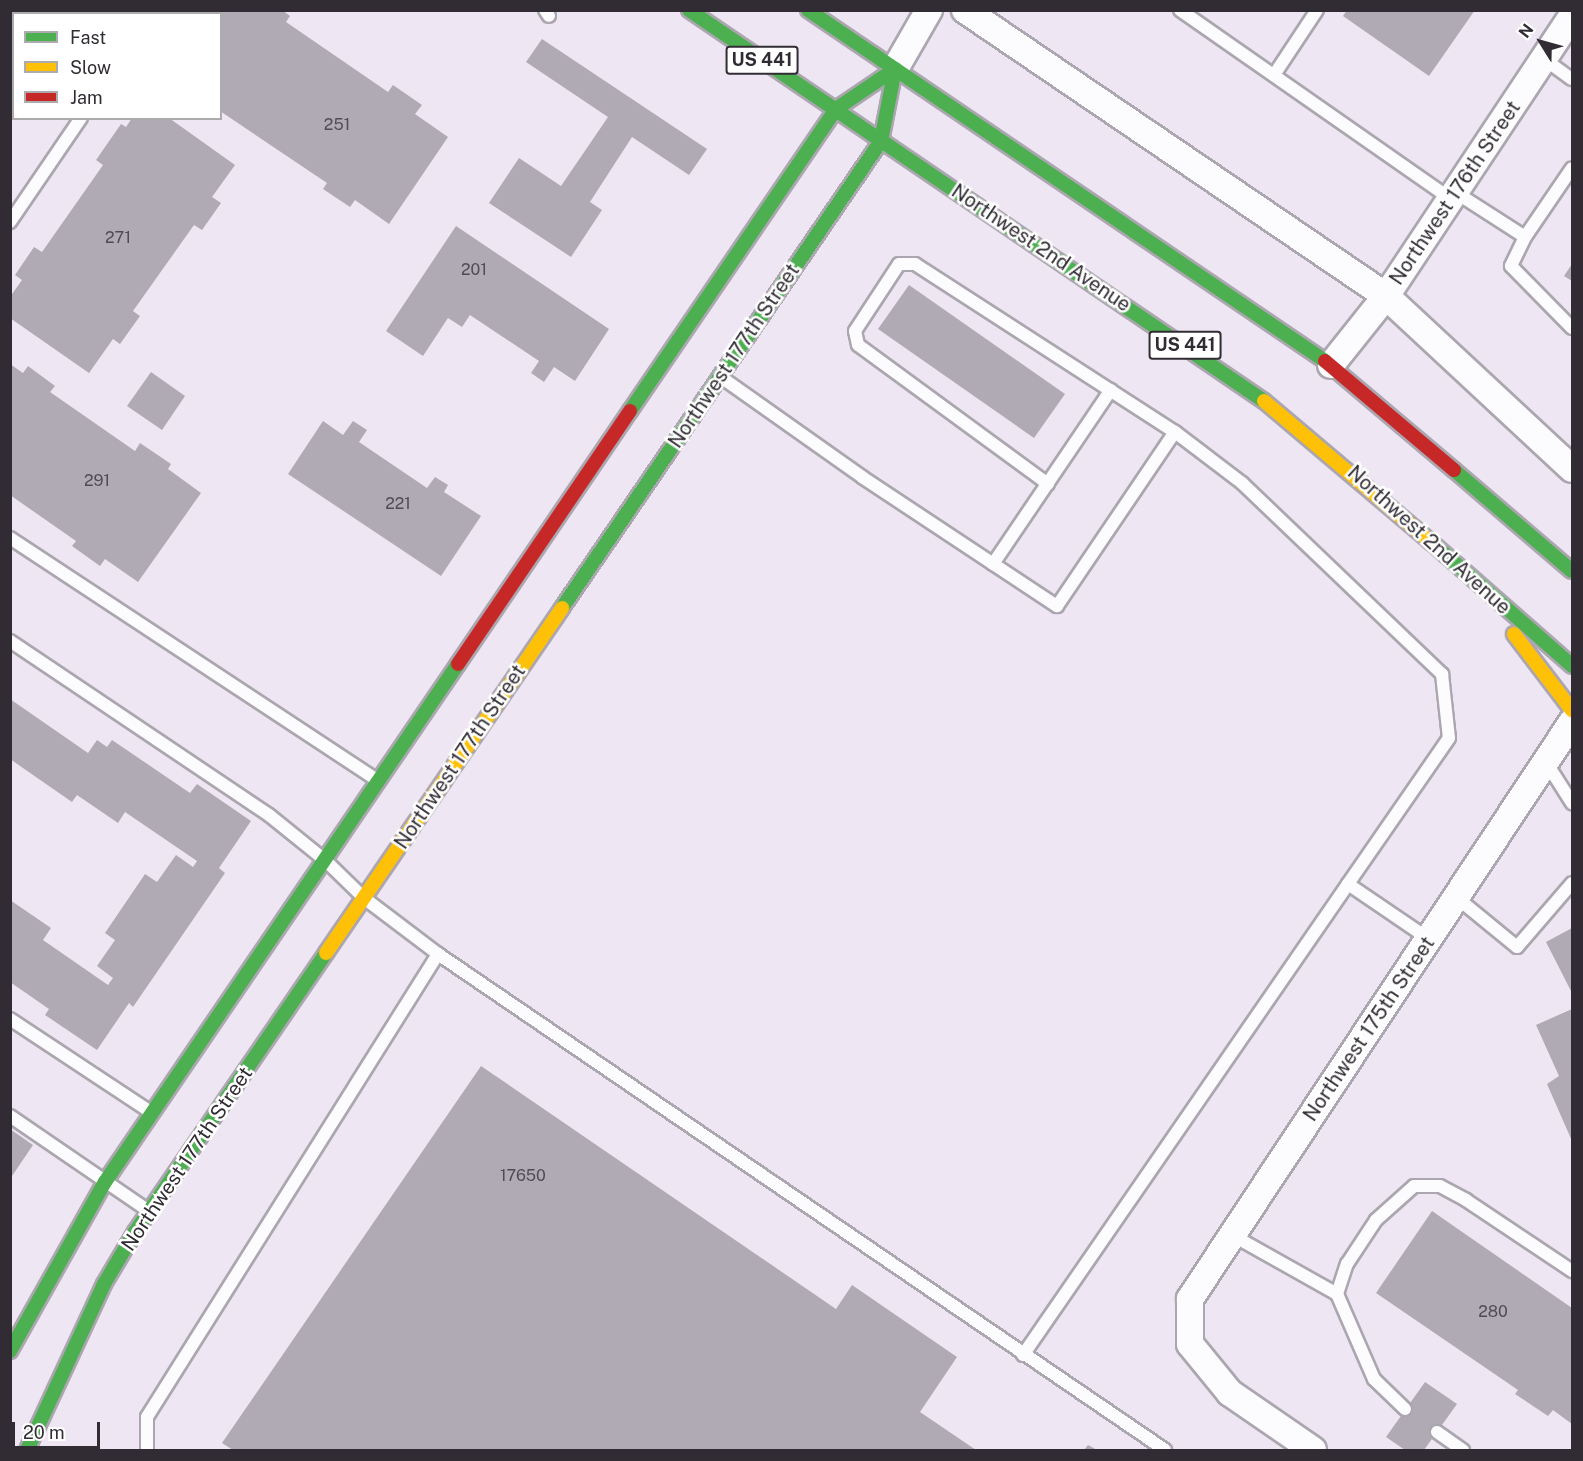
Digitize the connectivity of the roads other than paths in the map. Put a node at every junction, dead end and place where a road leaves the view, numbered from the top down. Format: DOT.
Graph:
graph roads {
  1 [pos="689,10"];
  2 [pos="808,10"];
  3 [pos="929,10"];
  4 [pos="965,10"];
  5 [pos="1180,10"];
  6 [pos="1317,10"];
  7 [pos="1572,16"];
  8 [pos="1544,59"];
  9 [pos="895,69"];
  10 [pos="1274,75"];
  11 [pos="1572,80"];
  12 [pos="836,109"];
  13 [pos="80,120"];
  14 [pos="881,141"];
  15 [pos="1572,168"];
  16 [pos="1453,196"];
  17 [pos="10,222"];
  18 [pos="1525,237"];
  19 [pos="1386,296"];
  20 [pos="1572,328"];
  21 [pos="1331,365"];
  22 [pos="720,376"];
  23 [pos="1111,390"];
  24 [pos="1175,432"];
  25 [pos="1572,469"];
  26 [pos="1048,484"];
  27 [pos="10,538"];
  28 [pos="993,564"];
  29 [pos="1572,571"];
  30 [pos="1469,575"];
  31 [pos="10,641"];
  32 [pos="1572,666"];
  33 [pos="1572,710"];
  34 [pos="1572,722"];
  35 [pos="1546,762"];
  36 [pos="379,782"];
  37 [pos="1572,803"];
  38 [pos="326,861"];
  39 [pos="1572,883"];
  40 [pos="1348,884"];
  41 [pos="1456,897"];
  42 [pos="364,898"];
  43 [pos="1428,939"];
  44 [pos="438,954"];
  45 [pos="10,1019"];
  46 [pos="152,1114"];
  47 [pos="10,1116"];
  48 [pos="105,1182"];
  49 [pos="150,1212"];
  50 [pos="1232,1235"];
  51 [pos="1572,1271"];
  52 [pos="1337,1294"];
  53 [pos="10,1351"];
  54 [pos="1023,1355"];
  55 [pos="1406,1409"];
  56 [pos="1437,1432"];
  57 [pos="27,1450"];
  58 [pos="147,1450"];
  59 [pos="1165,1450"];
  60 [pos="1313,1450"];
  61 [pos="1463,1450"];
  1 -- 12 [label="street, Northwest 2nd Avenue / US 441"];
  2 -- 9 [label="street"];
  3 -- 9 [label="street, Northwest 177th Street"];
  4 -- 19 [label="street"];
  5 -- 10 [label="lane"];
  6 -- 10 [label="lane"];
  7 -- 8 [label="street, Northwest 176th Street"];
  8 -- 11 [label="lane"];
  8 -- 16 [label="street, Northwest 176th Street"];
  9 -- 12 [label="street, Northwest 177th Street"];
  9 -- 14 [label="street, Northwest 177th Street"];
  9 -- 21 [label="street"];
  10 -- 16 [label="lane"];
  12 -- 14 [label="street, Northwest 2nd Avenue / US 441"];
  12 -- 36 [label="street, Northwest 177th Street"];
  13 -- 17 [label="lane"];
  14 -- 22 [label="street, Northwest 177th Street"];
  14 -- 30 [label="street, Northwest 2nd Avenue / US 441"];
  15 -- 18 [label="lane"];
  16 -- 18 [label="lane"];
  16 -- 19 [label="street, Northwest 176th Street"];
  18 -- 20 [label="lane"];
  19 -- 21 [label="street, Northwest 176th Street"];
  19 -- 25 [label="street"];
  21 -- 29 [label="street"];
  22 -- 28 [label="lane"];
  22 -- 42 [label="street, Northwest 177th Street"];
  23 -- 24 [label="lane"];
  23 -- 26 [label="lane"];
  23 -- 26 [label="lane"];
  24 -- 28 [label="lane"];
  24 -- 40 [label="lane"];
  26 -- 28 [label="lane"];
  27 -- 36 [label="lane"];
  30 -- 32 [label="street, Northwest 2nd Avenue / US 441"];
  30 -- 33 [label="street"];
  31 -- 38 [label="lane"];
  34 -- 35 [label="street, Northwest 175th Street"];
  35 -- 37 [label="lane"];
  35 -- 41 [label="street, Northwest 175th Street"];
  36 -- 38 [label="street, Northwest 177th Street"];
  38 -- 42 [label="lane"];
  38 -- 46 [label="street, Northwest 177th Street"];
  39 -- 41 [label="lane"];
  40 -- 43 [label="lane"];
  40 -- 54 [label="lane"];
  41 -- 43 [label="street, Northwest 175th Street"];
  42 -- 44 [label="lane"];
  42 -- 49 [label="street, Northwest 177th Street"];
  43 -- 50 [label="street, Northwest 175th Street"];
  44 -- 54 [label="lane"];
  44 -- 58 [label="lane"];
  45 -- 46 [label="lane"];
  46 -- 48 [label="street, Northwest 177th Street"];
  47 -- 48 [label="lane"];
  48 -- 49 [label="lane"];
  48 -- 53 [label="street, Northwest 177th Street"];
  49 -- 57 [label="street, Northwest 177th Street"];
  50 -- 52 [label="lane"];
  50 -- 60 [label="street, Northwest 175th Street"];
  51 -- 52 [label="lane"];
  52 -- 55 [label="lane"];
  54 -- 59 [label="lane"];
  56 -- 61 [label="lane"];
}
